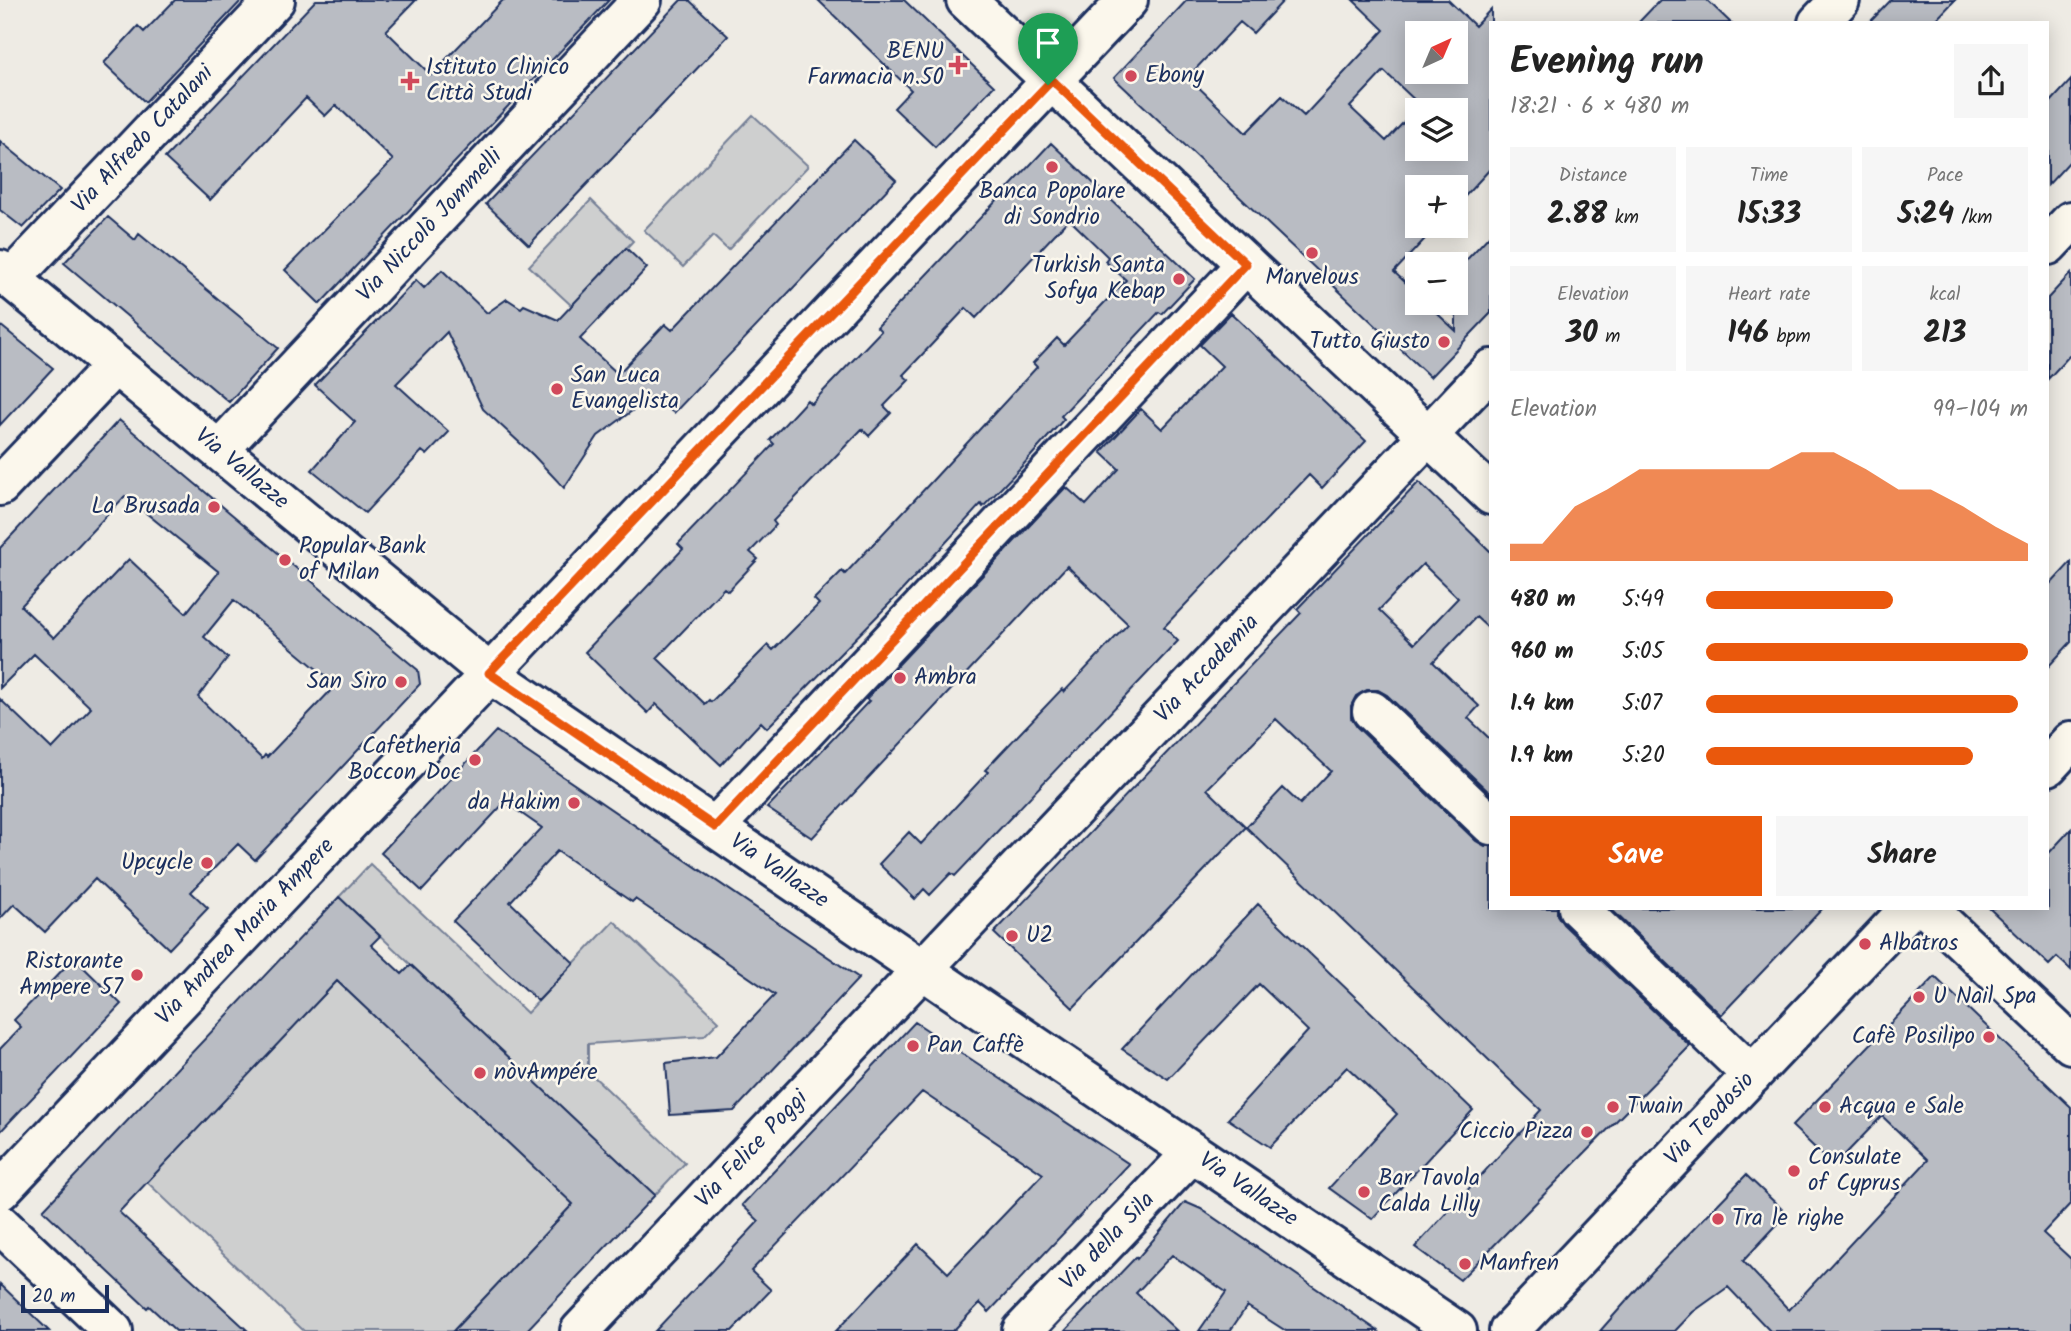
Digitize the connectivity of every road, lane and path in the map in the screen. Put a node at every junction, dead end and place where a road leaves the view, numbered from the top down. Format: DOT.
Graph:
graph roads {
  1 [pos="275,0"];
  2 [pos="642,0"];
  3 [pos="966,0"];
  4 [pos="1128,0"];
  5 [pos="1840,0"];
  6 [pos="1820,21"];
  7 [pos="1052,80"];
  8 [pos="2071,221"];
  9 [pos="2049,245"];
  10 [pos="1246,264"];
  11 [pos="5,274"];
  12 [pos="115,365"];
  13 [pos="1489,371"];
  14 [pos="1428,436"];
  15 [pos="219,450"];
  16 [pos="0,486"];
  17 [pos="1489,493"];
  18 [pos="489,673"];
  19 [pos="1372,711"];
  20 [pos="2071,741"];
  21 [pos="2049,765"];
  22 [pos="1489,823"];
  23 [pos="715,827"];
  24 [pos="1580,910"];
  25 [pos="1908,910"];
  26 [pos="1929,910"];
  27 [pos="924,970"];
  28 [pos="2071,1044"];
  29 [pos="1752,1075"];
  30 [pos="1192,1153"];
  31 [pos="0,1191"];
  32 [pos="0,1224"];
  33 [pos="113,1331"];
  34 [pos="580,1331"];
  35 [pos="1022,1331"];
  36 [pos="1457,1331"];
  37 [pos="1509,1331"];
  1 -- 11 [label="street, Via Alfredo Catalani"];
  2 -- 15 [label="street, Via Niccolò Jommelli"];
  3 -- 7 [label="street"];
  4 -- 7 [label="street, Via Andrea Maria Ampere"];
  5 -- 6 [label="street"];
  7 -- 10 [label="street"];
  7 -- 18 [label="street, Via Andrea Maria Ampere"];
  8 -- 9 [label="street"];
  10 -- 14 [label="street"];
  10 -- 23 [label="street"];
  11 -- 12 [label="street, Via Vallazze"];
  12 -- 15 [label="street, Via Vallazze"];
  12 -- 16 [label="street"];
  13 -- 14 [label="street, Via Accademia"];
  14 -- 17 [label="street"];
  14 -- 27 [label="street, Via Accademia"];
  15 -- 18 [label="street, Via Vallazze"];
  18 -- 23 [label="street, Via Vallazze"];
  18 -- 31 [label="street, Via Andrea Maria Ampere"];
  19 -- 22 [label="street"];
  20 -- 21 [label="street"];
  23 -- 27 [label="street, Via Vallazze"];
  24 -- 29 [label="street"];
  25 -- 29 [label="street, Via Teodosio"];
  26 -- 28 [label="street"];
  27 -- 30 [label="street, Via Vallazze"];
  27 -- 34 [label="street, Via Felice Poggi"];
  29 -- 37 [label="street, Via Teodosio"];
  30 -- 35 [label="street, Via della Sila"];
  30 -- 36 [label="street, Via Vallazze"];
  32 -- 33 [label="street"];
}
